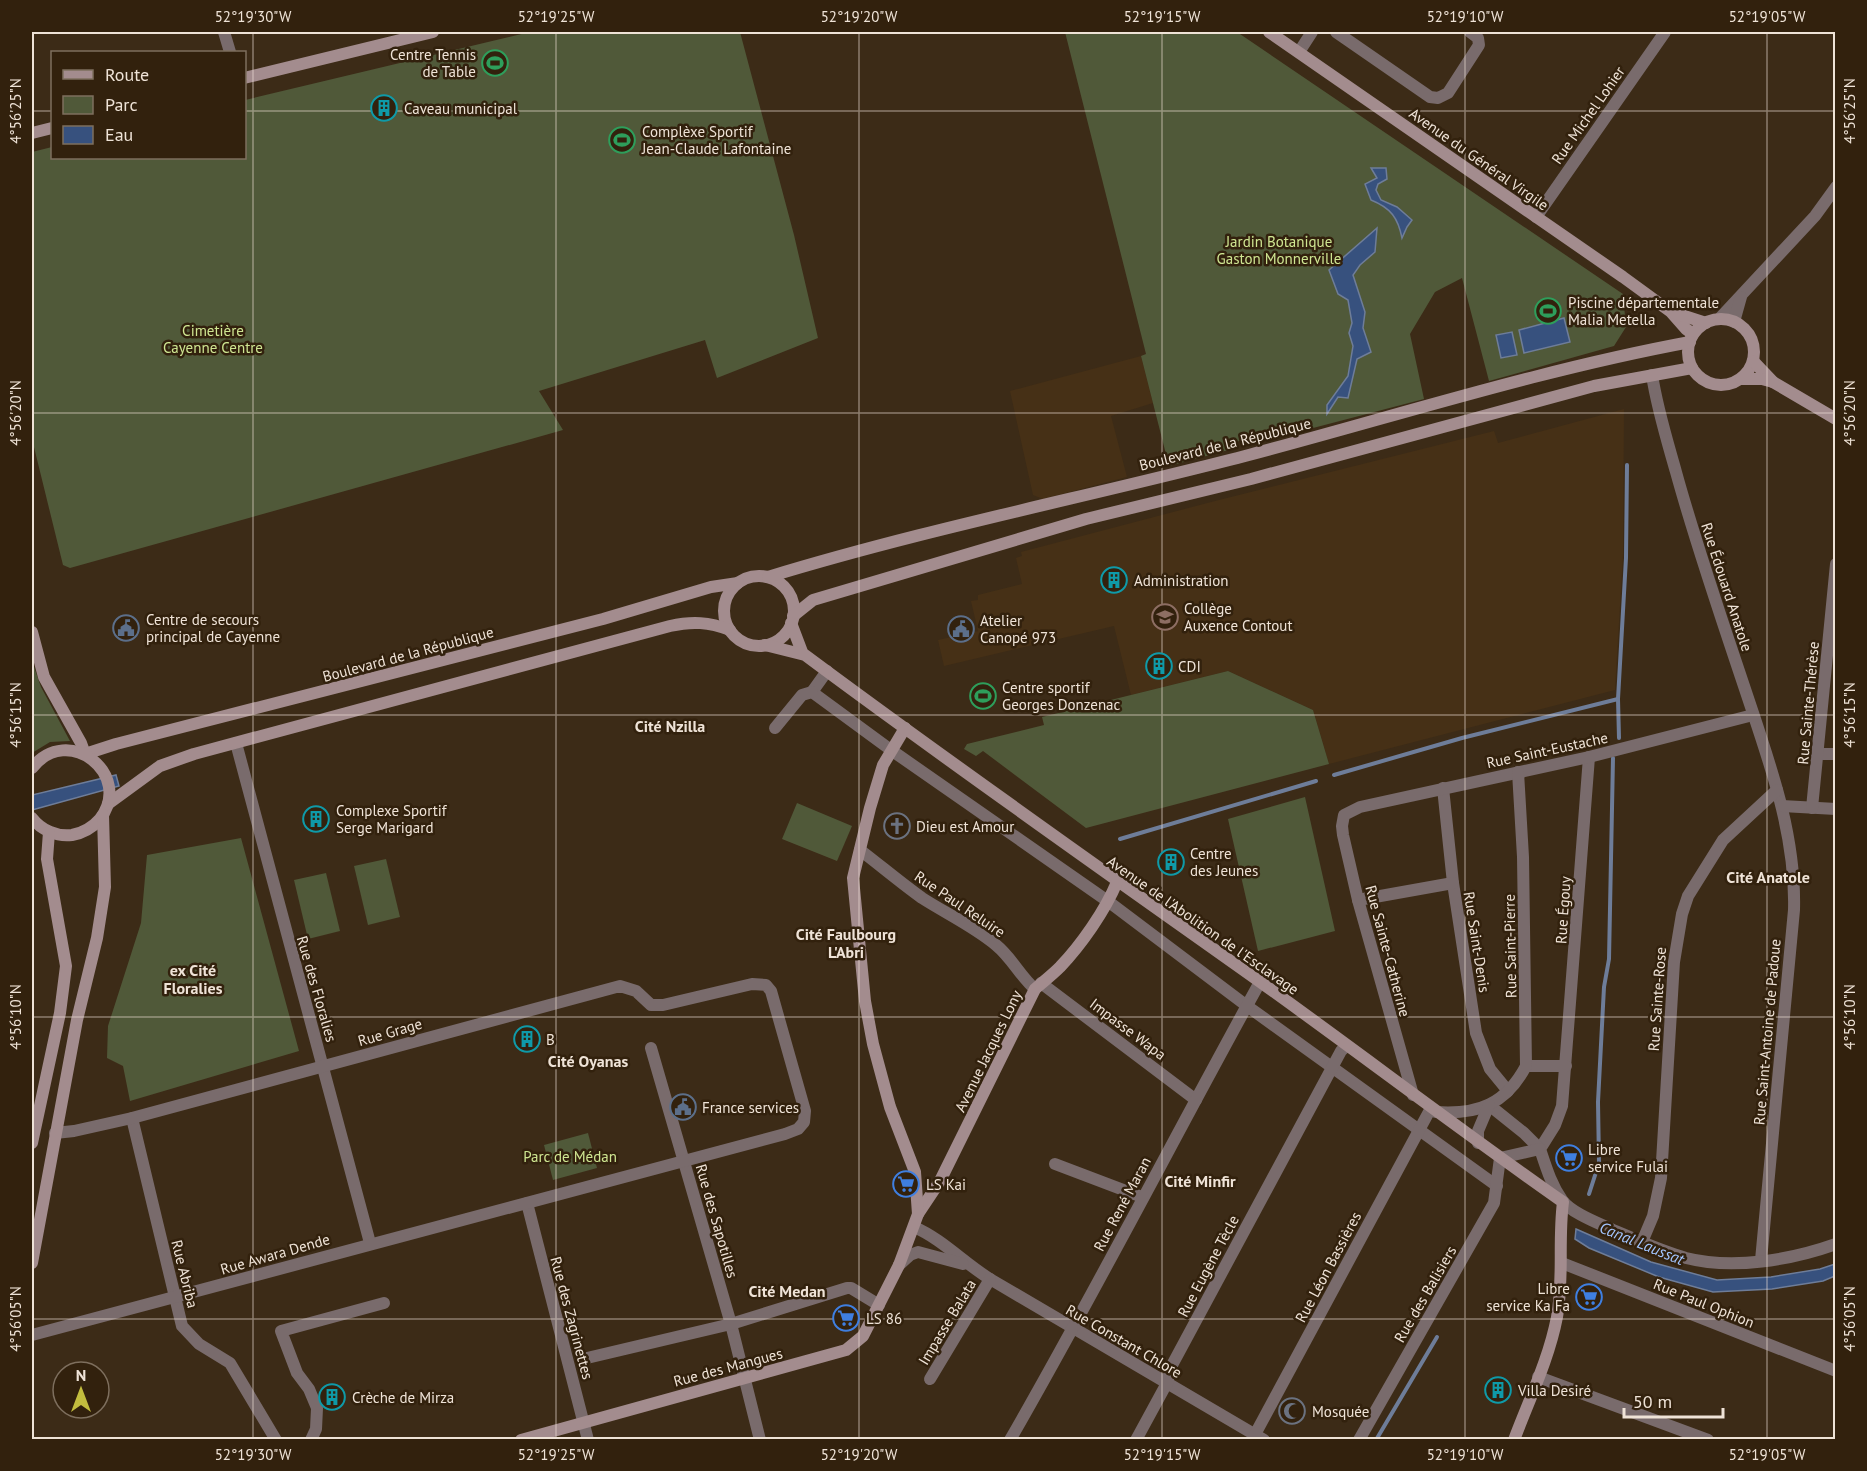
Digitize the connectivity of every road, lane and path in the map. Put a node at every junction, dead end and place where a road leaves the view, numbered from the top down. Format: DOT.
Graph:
graph roads {
  1 [pos="224,32"];
  2 [pos="433,32"];
  3 [pos="1269,32"];
  4 [pos="1312,32"];
  5 [pos="1336,32"];
  6 [pos="1470,32"];
  7 [pos="1665,32"];
  8 [pos="230,51"];
  9 [pos="1299,52"];
  10 [pos="246,78"];
  11 [pos="51,128"];
  12 [pos="32,133"];
  13 [pos="1836,188"];
  14 [pos="1536,216"];
  15 [pos="1742,296"];
  16 [pos="1671,312"];
  17 [pos="1719,319"];
  18 [pos="1734,322"];
  19 [pos="1706,323"];
  20 [pos="1691,338"];
  21 [pos="1753,361"];
  22 [pos="1692,368"];
  23 [pos="1652,375"];
  24 [pos="1741,379"];
  25 [pos="1773,381"];
  26 [pos="1836,419"];
  27 [pos="1836,564"];
  28 [pos="768,577"];
  29 [pos="738,583"];
  30 [pos="792,619"];
  31 [pos="730,630"];
  32 [pos="32,632"];
  33 [pos="765,645"];
  34 [pos="802,652"];
  35 [pos="827,671"];
  36 [pos="812,692"];
  37 [pos="1754,715"];
  38 [pos="775,728"];
  39 [pos="905,728"];
  40 [pos="236,743"];
  41 [pos="891,750"];
  42 [pos="85,754"];
  43 [pos="1818,754"];
  44 [pos="1836,754"];
  45 [pos="1589,757"];
  46 [pos="32,768"];
  47 [pos="1518,772"];
  48 [pos="1443,788"];
  49 [pos="1777,790"];
  50 [pos="107,804"];
  51 [pos="1782,807"];
  52 [pos="1812,808"];
  53 [pos="1836,809"];
  54 [pos="1346,814"];
  55 [pos="33,821"];
  56 [pos="49,832"];
  57 [pos="860,850"];
  58 [pos="1117,882"];
  59 [pos="1453,883"];
  60 [pos="1358,900"];
  61 [pos="1109,902"];
  62 [pos="1260,982"];
  63 [pos="1038,986"];
  64 [pos="651,1005"];
  65 [pos="1247,1006"];
  66 [pos="1346,1046"];
  67 [pos="651,1048"];
  68 [pos="323,1066"];
  69 [pos="1526,1066"];
  70 [pos="1566,1066"];
  71 [pos="1333,1069"];
  72 [pos="1508,1091"];
  73 [pos="1413,1095"];
  74 [pos="1196,1100"];
  75 [pos="1490,1105"];
  76 [pos="1434,1110"];
  77 [pos="132,1118"];
  78 [pos="1419,1129"];
  79 [pos="55,1133"];
  80 [pos="32,1136"];
  81 [pos="1478,1143"];
  82 [pos="1540,1149"];
  83 [pos="1500,1158"];
  84 [pos="684,1160"];
  85 [pos="1055,1164"];
  86 [pos="915,1172"];
  87 [pos="940,1181"];
  88 [pos="1497,1186"];
  89 [pos="1142,1197"];
  90 [pos="1563,1202"];
  91 [pos="527,1203"];
  92 [pos="918,1214"];
  93 [pos="914,1227"];
  94 [pos="1642,1242"];
  95 [pos="370,1243"];
  96 [pos="1836,1244"];
  97 [pos="1761,1260"];
  98 [pos="32,1263"];
  99 [pos="1562,1263"];
  100 [pos="899,1265"];
  101 [pos="970,1266"];
  102 [pos="990,1279"];
  103 [pos="174,1298"];
  104 [pos="384,1303"];
  105 [pos="879,1305"];
  106 [pos="731,1324"];
  107 [pos="1073,1329"];
  108 [pos="32,1335"];
  109 [pos="587,1358"];
  110 [pos="1836,1371"];
  111 [pos="1538,1377"];
  112 [pos="745,1379"];
  113 [pos="930,1380"];
  114 [pos="1167,1383"];
  115 [pos="584,1422"];
  116 [pos="1257,1438"];
  117 [pos="276,1440"];
  118 [pos="311,1440"];
  119 [pos="521,1440"];
  120 [pos="588,1440"];
  121 [pos="760,1440"];
  122 [pos="1010,1440"];
  123 [pos="1136,1440"];
  124 [pos="1359,1440"];
  125 [pos="1514,1440"];
  126 [pos="1708,1440"];
  1 -- 8 [label="street"];
  2 -- 10 [label="street"];
  3 -- 9 [label="street, Avenue du Général Virgile"];
  4 -- 9 [label="street"];
  5 -- 6 [label="street"];
  7 -- 14 [label="street, Rue Michel Lohier"];
  9 -- 14 [label="street, Avenue du Général Virgile"];
  11 -- 12 [label="street"];
  13 -- 15 [label="street"];
  14 -- 16 [label="street, Avenue du Général Virgile"];
  15 -- 17 [label="street"];
  15 -- 18 [label="street"];
  16 -- 19 [label="street, Avenue du Général Virgile"];
  16 -- 20 [label="street, Avenue du Général Virgile"];
  17 -- 18 [label="street"];
  17 -- 19 [label="street"];
  18 -- 21 [label="street"];
  19 -- 20 [label="street"];
  20 -- 22 [label="street"];
  20 -- 28 [label="street, Boulevard de la République"];
  21 -- 24 [label="street"];
  21 -- 25 [label="street"];
  22 -- 23 [label="street"];
  22 -- 24 [label="street"];
  23 -- 30 [label="street"];
  23 -- 37 [label="street, Rue Édouard Anatole"];
  24 -- 25 [label="street"];
  25 -- 26 [label="street"];
  27 -- 43 [label="street, Rue Sainte-Thérèse"];
  28 -- 29 [label="street"];
  28 -- 30 [label="street"];
  29 -- 31 [label="street"];
  29 -- 42 [label="street, Boulevard de la République"];
  30 -- 33 [label="street"];
  30 -- 34 [label="street"];
  31 -- 33 [label="street"];
  31 -- 40 [label="street"];
  32 -- 42 [label="street"];
  33 -- 34 [label="street, Avenue de l'Abolition de l'Esclavage"];
  34 -- 35 [label="street, Avenue de l'Abolition de l'Esclavage"];
  35 -- 36 [label="street"];
  35 -- 39 [label="street, Avenue de l'Abolition de l'Esclavage"];
  36 -- 38 [label="street"];
  36 -- 41 [label="street"];
  37 -- 45 [label="street, Rue Saint-Eustache"];
  37 -- 49 [label="street, Rue Édouard Anatole"];
  39 -- 41 [label="street"];
  39 -- 58 [label="street, Avenue de l'Abolition de l'Esclavage"];
  40 -- 50 [label="street"];
  40 -- 68 [label="street, Rue des Floralies"];
  41 -- 57 [label="street"];
  41 -- 61 [label="street"];
  42 -- 46 [label="street"];
  42 -- 50 [label="street"];
  43 -- 44 [label="street"];
  43 -- 52 [label="street, Rue Sainte-Thérèse"];
  45 -- 47 [label="street, Rue Saint-Eustache"];
  45 -- 70 [label="street, Rue Égouy"];
  47 -- 48 [label="street, Rue Saint-Eustache"];
  47 -- 69 [label="street, Rue Saint-Pierre"];
  48 -- 54 [label="street, Rue Saint-Eustache"];
  48 -- 59 [label="street, Rue Saint-Denis"];
  49 -- 51 [label="street, Rue Édouard Anatole"];
  49 -- 94 [label="street, Rue Sainte-Rose"];
  50 -- 56 [label="street"];
  50 -- 79 [label="street"];
  51 -- 52 [label="street"];
  51 -- 97 [label="street, Rue Saint-Antoine de Padoue"];
  52 -- 53 [label="street"];
  54 -- 60 [label="street, Rue Sainte-Catherine"];
  55 -- 56 [label="street"];
  56 -- 80 [label="street"];
  57 -- 63 [label="street, Rue Paul Reluire"];
  57 -- 86 [label="street"];
  58 -- 61 [label="street, Avenue Jacques Lony"];
  58 -- 62 [label="street, Avenue de l'Abolition de l'Esclavage"];
  59 -- 60 [label="street"];
  59 -- 72 [label="street, Rue Saint-Denis"];
  60 -- 73 [label="street, Rue Sainte-Catherine"];
  61 -- 63 [label="street, Avenue Jacques Lony"];
  61 -- 65 [label="street"];
  62 -- 65 [label="street, Rue René Maran"];
  62 -- 66 [label="street, Avenue de l'Abolition de l'Esclavage"];
  63 -- 74 [label="street, Impasse Wapa"];
  63 -- 87 [label="street, Avenue Jacques Lony"];
  64 -- 68 [label="street, Rue Grage"];
  64 -- 84 [label="street, Rue Awara Dende"];
  65 -- 71 [label="street"];
  65 -- 74 [label="street, Rue René Maran"];
  66 -- 71 [label="street, Rue Eugène Tècle"];
  66 -- 73 [label="street, Avenue de l'Abolition de l'Esclavage"];
  67 -- 84 [label="street, Rue des Sapotilles"];
  68 -- 77 [label="street, Rue Grage"];
  68 -- 95 [label="street, Rue des Floralies"];
  69 -- 70 [label="street"];
  69 -- 72 [label="street"];
  70 -- 82 [label="street, Rue Égouy"];
  71 -- 78 [label="street"];
  71 -- 114 [label="street, Rue Eugène Tècle"];
  72 -- 75 [label="street"];
  73 -- 76 [label="street, Avenue de l'Abolition de l'Esclavage"];
  74 -- 89 [label="street, Rue René Maran"];
  75 -- 76 [label="street"];
  75 -- 81 [label="street"];
  75 -- 82 [label="street"];
  76 -- 78 [label="street, Rue Léon Bassières"];
  76 -- 81 [label="street, Avenue de l'Abolition de l'Esclavage"];
  77 -- 79 [label="street, Rue Grage"];
  77 -- 103 [label="street, Rue Abriba"];
  78 -- 88 [label="street"];
  78 -- 116 [label="street, Rue Léon Bassières"];
  79 -- 98 [label="street"];
  81 -- 83 [label="street, Avenue de l'Abolition de l'Esclavage"];
  82 -- 83 [label="street"];
  82 -- 90 [label="street"];
  83 -- 88 [label="street, Rue des Balisiers"];
  83 -- 90 [label="street, Avenue de l'Abolition de l'Esclavage"];
  84 -- 91 [label="street, Rue Awara Dende"];
  84 -- 106 [label="street, Rue des Sapotilles"];
  85 -- 89 [label="street"];
  86 -- 87 [label="street"];
  86 -- 92 [label="street"];
  87 -- 92 [label="street, Avenue Jacques Lony"];
  88 -- 124 [label="street, Rue des Balisiers"];
  89 -- 107 [label="street, Rue René Maran"];
  90 -- 94 [label="street"];
  90 -- 99 [label="street"];
  91 -- 95 [label="street, Rue Awara Dende"];
  91 -- 115 [label="street, Rue des Zagrinettes"];
  92 -- 93 [label="street, Rue des Mangues"];
  93 -- 100 [label="street, Rue des Mangues"];
  93 -- 101 [label="street, Rue Constant Chlore"];
  94 -- 97 [label="street"];
  95 -- 103 [label="street, Rue Awara Dende"];
  96 -- 97 [label="street"];
  99 -- 110 [label="street, Rue Paul Ophion"];
  99 -- 111 [label="street"];
  100 -- 101 [label="street, Rue Constant Chlore"];
  100 -- 105 [label="street, Rue des Mangues"];
  101 -- 102 [label="street, Rue Constant Chlore"];
  102 -- 107 [label="street, Rue Constant Chlore"];
  102 -- 113 [label="street, Impasse Balata"];
  103 -- 108 [label="street, Rue Awara Dende"];
  103 -- 117 [label="street, Rue Abriba"];
  104 -- 118 [label="street"];
  105 -- 106 [label="street"];
  105 -- 112 [label="street, Rue des Mangues"];
  106 -- 109 [label="street"];
  106 -- 112 [label="street, Rue des Sapotilles"];
  107 -- 114 [label="street, Rue Constant Chlore"];
  107 -- 122 [label="street, Rue René Maran"];
  111 -- 125 [label="street"];
  111 -- 126 [label="street"];
  112 -- 115 [label="street, Rue des Mangues"];
  112 -- 121 [label="street, Rue des Sapotilles"];
  114 -- 116 [label="street, Rue Constant Chlore"];
  114 -- 123 [label="street, Rue Eugène Tècle"];
  115 -- 119 [label="street, Rue des Mangues"];
  115 -- 120 [label="street, Rue des Zagrinettes"];
}
